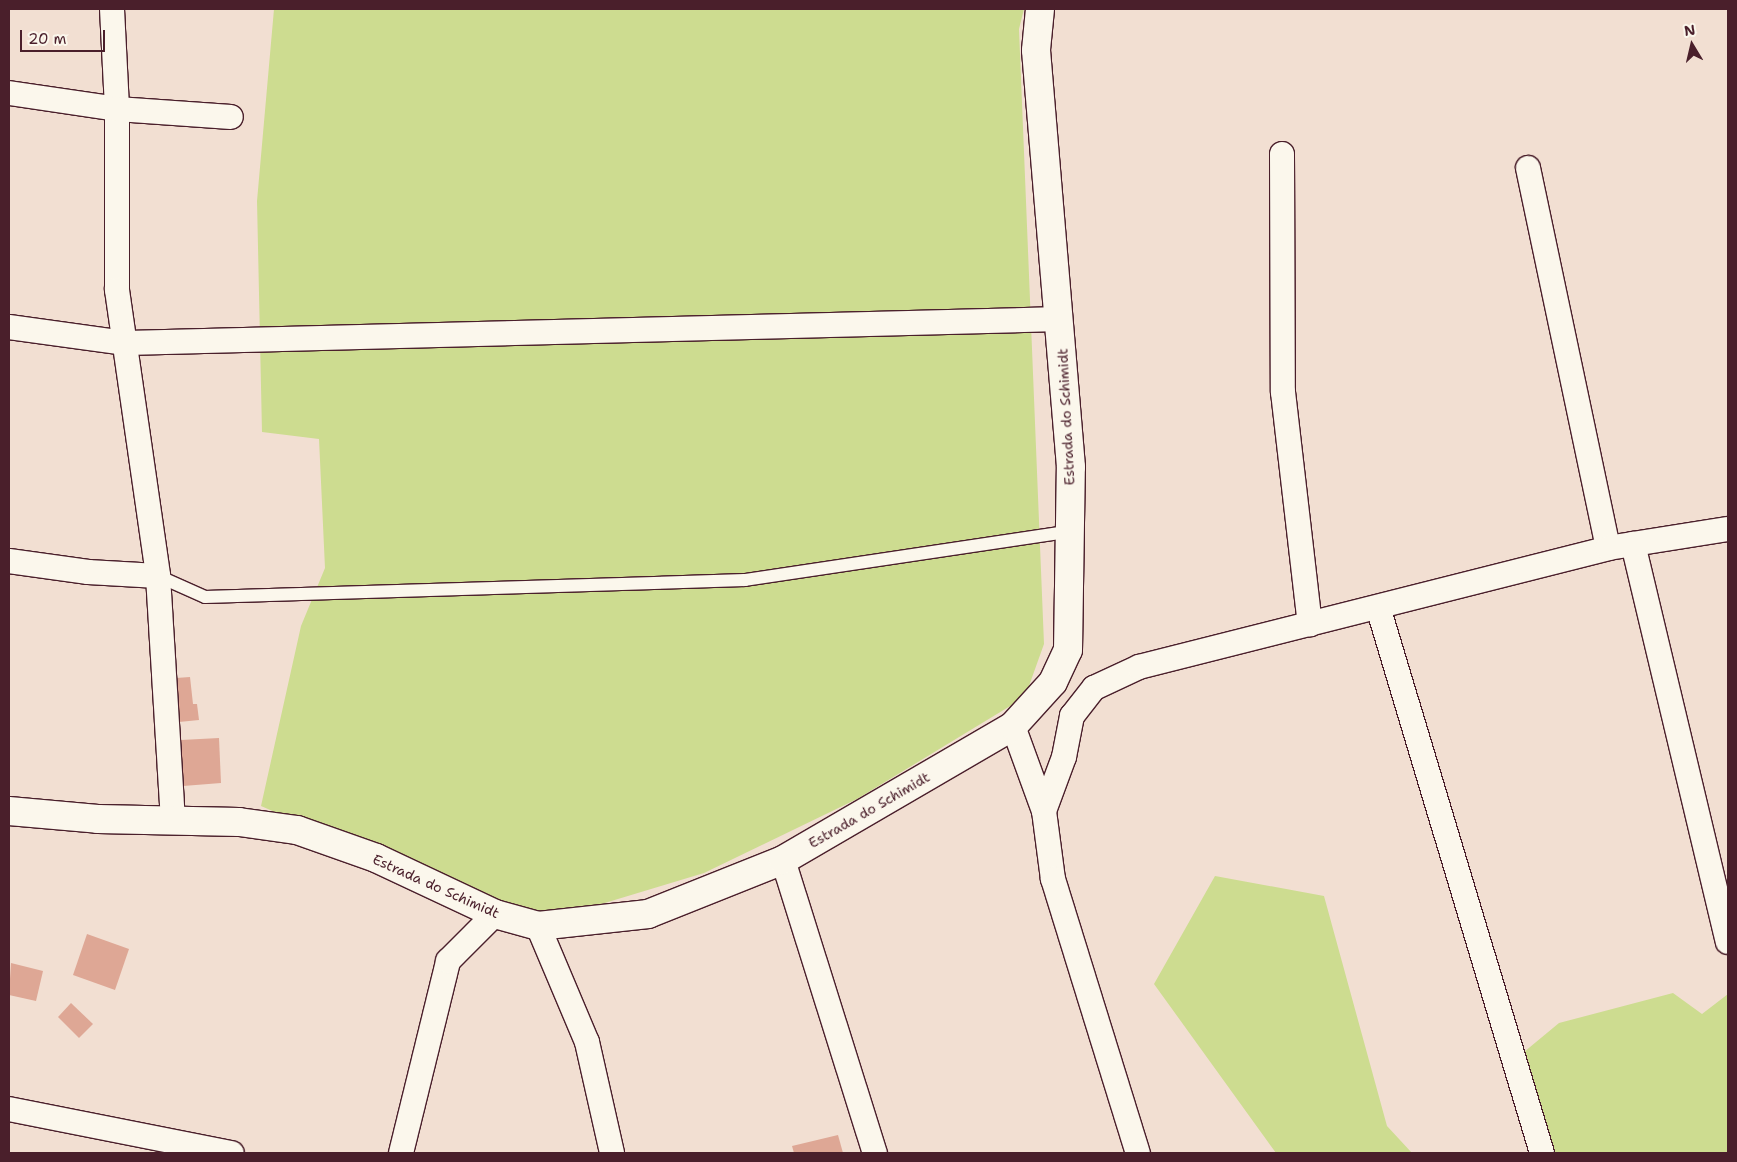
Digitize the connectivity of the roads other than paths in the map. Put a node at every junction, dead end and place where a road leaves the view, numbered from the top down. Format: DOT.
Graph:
graph roads {
  1 [pos="112,9"];
  2 [pos="1040,9"];
  3 [pos="9,93"];
  4 [pos="117,109"];
  5 [pos="231,117"];
  6 [pos="1282,154"];
  7 [pos="1528,168"];
  8 [pos="1060,319"];
  9 [pos="9,327"];
  10 [pos="126,342"];
  11 [pos="1728,529"];
  12 [pos="1068,532"];
  13 [pos="1633,544"];
  14 [pos="1608,548"];
  15 [pos="9,561"];
  16 [pos="158,576"];
  17 [pos="1378,607"];
  18 [pos="1310,624"];
  19 [pos="1013,726"];
  20 [pos="9,811"];
  21 [pos="1044,811"];
  22 [pos="173,819"];
  23 [pos="783,860"];
  24 [pos="495,914"];
  25 [pos="538,926"];
  26 [pos="1728,942"];
  27 [pos="9,1109"];
  28 [pos="114,1143"];
  29 [pos="232,1153"];
  30 [pos="401,1153"];
  31 [pos="612,1153"];
  32 [pos="875,1153"];
  33 [pos="1138,1153"];
  34 [pos="1542,1153"];
  1 -- 4 [label="street"];
  2 -- 8 [label="street, Estrada do Schimidt"];
  3 -- 4 [label="street"];
  4 -- 5 [label="street"];
  4 -- 10 [label="street"];
  6 -- 18 [label="street"];
  7 -- 14 [label="street"];
  8 -- 10 [label="street"];
  8 -- 12 [label="street, Estrada do Schimidt"];
  9 -- 10 [label="street"];
  10 -- 16 [label="street"];
  11 -- 13 [label="street"];
  12 -- 16 [label="lane"];
  12 -- 19 [label="street, Estrada do Schimidt"];
  13 -- 14 [label="street"];
  13 -- 26 [label="street"];
  14 -- 17 [label="street"];
  15 -- 16 [label="street"];
  16 -- 22 [label="street"];
  17 -- 18 [label="street"];
  17 -- 34 [label="street"];
  18 -- 21 [label="street"];
  19 -- 21 [label="street"];
  19 -- 23 [label="street, Estrada do Schimidt"];
  20 -- 22 [label="street, Estrada do Schimidt"];
  21 -- 33 [label="street"];
  22 -- 24 [label="street, Estrada do Schimidt"];
  23 -- 25 [label="street, Estrada do Schimidt"];
  23 -- 32 [label="street"];
  24 -- 25 [label="street, Estrada do Schimidt"];
  24 -- 30 [label="street"];
  25 -- 31 [label="street"];
  27 -- 28 [label="street"];
  28 -- 29 [label="street"];
}
